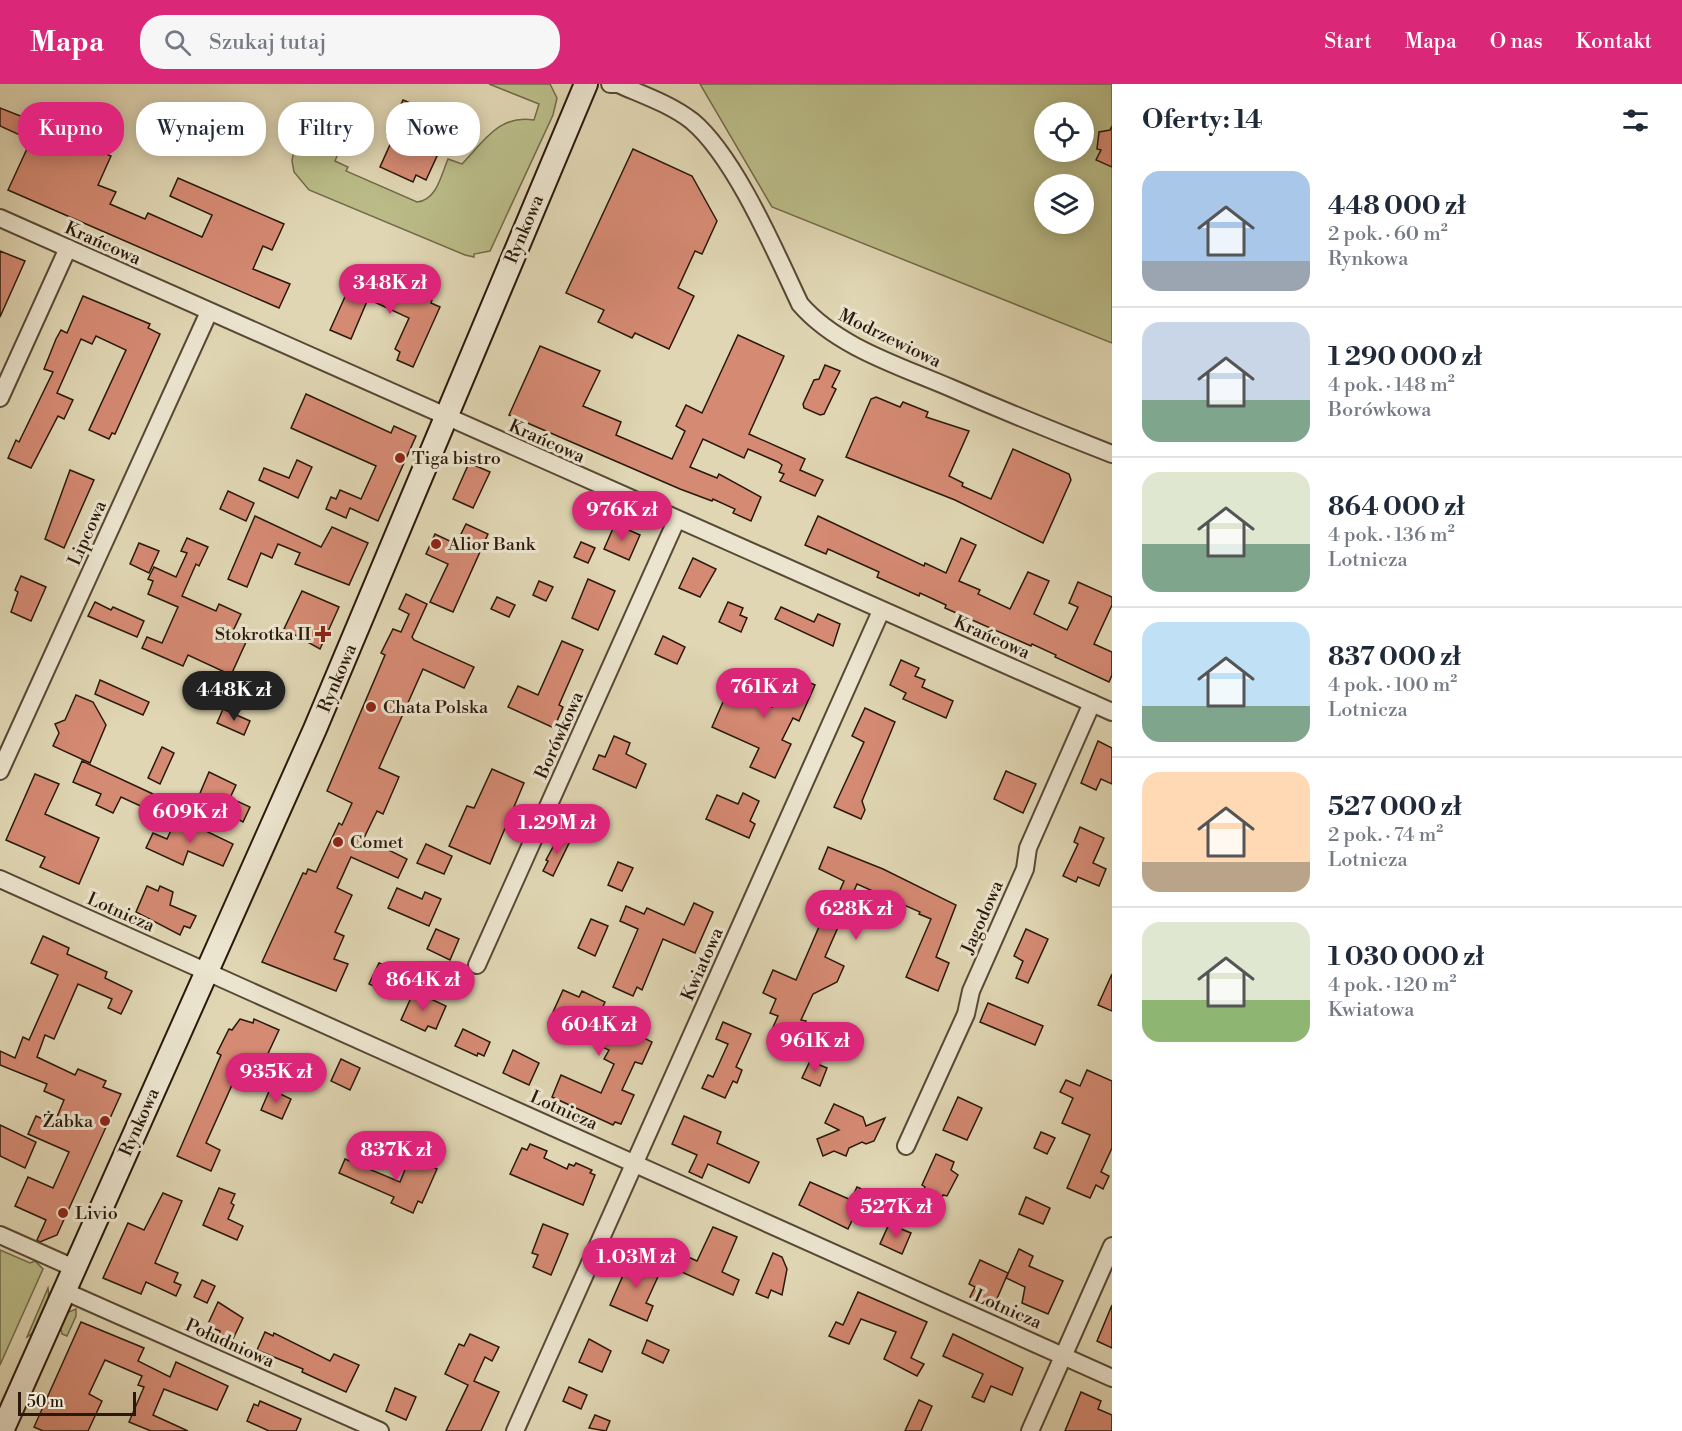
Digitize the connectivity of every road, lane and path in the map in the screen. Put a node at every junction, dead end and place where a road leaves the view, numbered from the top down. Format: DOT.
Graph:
graph roads {
  1 [pos="586,84"];
  2 [pos="610,84"];
  3 [pos="618,84"];
  4 [pos="0,218"];
  5 [pos="68,248"];
  6 [pos="209,312"];
  7 [pos="0,398"];
  8 [pos="446,416"];
  9 [pos="1112,454"];
  10 [pos="676,520"];
  11 [pos="881,611"];
  12 [pos="1092,703"];
  13 [pos="1112,712"];
  14 [pos="0,771"];
  15 [pos="0,879"];
  16 [pos="477,965"];
  17 [pos="206,972"];
  18 [pos="906,1146"];
  19 [pos="635,1164"];
  20 [pos="0,1235"];
  21 [pos="1112,1246"];
  22 [pos="74,1268"];
  23 [pos="64,1291"];
  24 [pos="1063,1356"];
  25 [pos="1112,1378"];
  26 [pos="2,1431"];
  27 [pos="380,1431"];
  28 [pos="515,1431"];
  29 [pos="1030,1431"];
  1 -- 8 [label="street, Rynkowa"];
  2 -- 3 [label="street, Modrzewiowa"];
  3 -- 9 [label="street, Modrzewiowa"];
  4 -- 5 [label="street, Krańcowa"];
  5 -- 6 [label="street, Krańcowa"];
  5 -- 7 [label="street"];
  6 -- 8 [label="street, Krańcowa"];
  6 -- 14 [label="street, Lipcowa"];
  8 -- 10 [label="street, Krańcowa"];
  8 -- 17 [label="street, Rynkowa"];
  10 -- 11 [label="street, Krańcowa"];
  10 -- 16 [label="street, Borówkowa"];
  11 -- 12 [label="street, Krańcowa"];
  11 -- 19 [label="street, Kwiatowa"];
  12 -- 13 [label="street, Krańcowa"];
  12 -- 18 [label="street, Jagodowa"];
  15 -- 17 [label="street, Lotnicza"];
  17 -- 19 [label="street, Lotnicza"];
  17 -- 22 [label="street, Rynkowa"];
  19 -- 24 [label="street, Lotnicza"];
  19 -- 28 [label="street, Kwiatowa"];
  20 -- 22 [label="street"];
  21 -- 24 [label="street"];
  22 -- 23 [label="street, Rynkowa"];
  23 -- 26 [label="street, Rynkowa"];
  23 -- 27 [label="street, Południowa"];
  24 -- 25 [label="street, Lotnicza"];
  24 -- 29 [label="street"];
}
